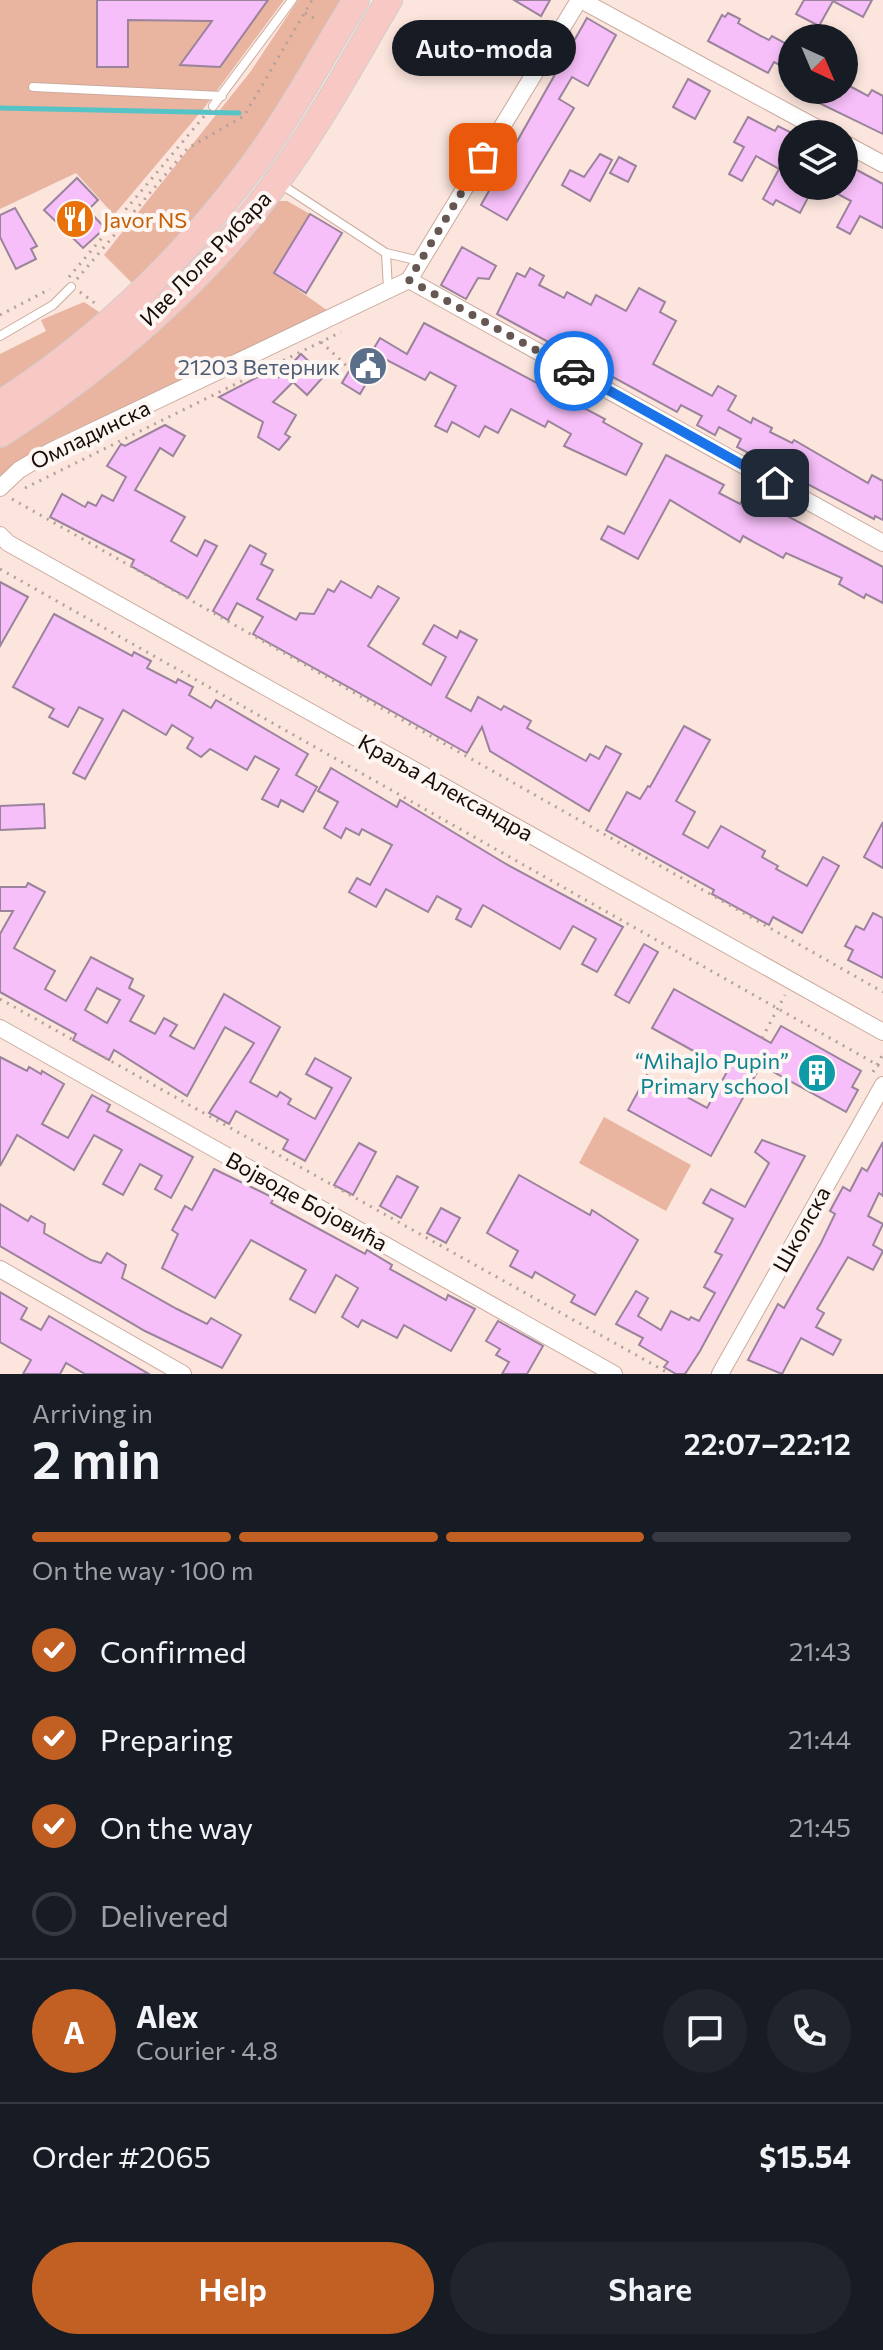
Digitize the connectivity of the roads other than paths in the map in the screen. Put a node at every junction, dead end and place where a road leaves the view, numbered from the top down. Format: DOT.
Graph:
graph roads {
  1 [pos="292,0"];
  2 [pos="356,0"];
  3 [pos="580,0"];
  4 [pos="380,3"];
  5 [pos="33,87"];
  6 [pos="222,96"];
  7 [pos="213,106"];
  8 [pos="802,120"];
  9 [pos="858,151"];
  10 [pos="883,164"];
  11 [pos="277,181"];
  12 [pos="386,253"];
  13 [pos="420,261"];
  14 [pos="409,280"];
  15 [pos="68,284"];
  16 [pos="388,289"];
  17 [pos="0,336"];
  18 [pos="0,404"];
  19 [pos="0,434"];
  20 [pos="0,488"];
  21 [pos="3,540"];
  22 [pos="883,543"];
  23 [pos="0,1028"];
  24 [pos="883,1032"];
  25 [pos="883,1085"];
  26 [pos="0,1269"];
  27 [pos="183,1374"];
  28 [pos="614,1374"];
  29 [pos="720,1374"];
  1 -- 6 [label="lane"];
  2 -- 18 [label="main road, Иве Лоле Рибара"];
  3 -- 8 [label="street"];
  3 -- 13 [label="street"];
  4 -- 11 [label="main road, Иве Лоле Рибара"];
  5 -- 6 [label="lane"];
  6 -- 7 [label="lane"];
  9 -- 10 [label="street"];
  11 -- 12 [label="lane"];
  11 -- 19 [label="main road, Иве Лоле Рибара"];
  12 -- 13 [label="lane"];
  12 -- 16 [label="lane"];
  13 -- 14 [label="street"];
  14 -- 16 [label="street, Омладинска"];
  14 -- 22 [label="street"];
  15 -- 17 [label="lane"];
  16 -- 20 [label="street, Омладинска"];
  21 -- 24 [label="street, Краља Александра"];
  23 -- 28 [label="street, Војводе Бојовића"];
  25 -- 29 [label="street, Школска"];
  26 -- 27 [label="street"];
}
